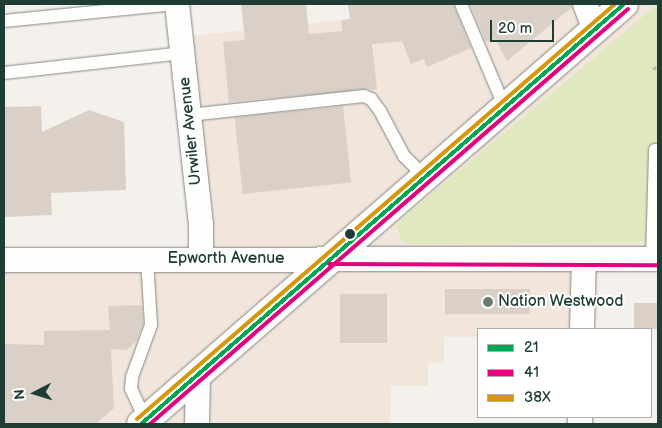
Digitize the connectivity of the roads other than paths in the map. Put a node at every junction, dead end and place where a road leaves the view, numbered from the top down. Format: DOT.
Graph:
graph roads {
  1 [pos="176,4"];
  2 [pos="461,4"];
  3 [pos="624,4"];
  4 [pos="590,16"];
  5 [pos="4,21"];
  6 [pos="182,53"];
  7 [pos="4,73"];
  8 [pos="504,106"];
  9 [pos="190,116"];
  10 [pos="658,150"];
  11 [pos="424,176"];
  12 [pos="329,258"];
  13 [pos="147,259"];
  14 [pos="201,259"];
  15 [pos="584,259"];
  16 [pos="655,259"];
  17 [pos="4,260"];
  18 [pos="582,328"];
  19 [pos="198,376"];
  20 [pos="143,422"];
  21 [pos="197,424"];
  1 -- 5 [label="lane"];
  1 -- 6 [label="street, Urwiler Avenue"];
  2 -- 8 [label="lane"];
  3 -- 4 [label="main road"];
  4 -- 8 [label="main road"];
  6 -- 7 [label="lane"];
  6 -- 9 [label="street, Urwiler Avenue"];
  8 -- 11 [label="main road"];
  9 -- 11 [label="lane"];
  9 -- 14 [label="street, Urwiler Avenue"];
  10 -- 16 [label="lane"];
  11 -- 12 [label="main road"];
  12 -- 14 [label="street, Epworth Avenue"];
  12 -- 15 [label="street, Epworth Avenue"];
  12 -- 19 [label="main road"];
  13 -- 14 [label="street, Epworth Avenue"];
  13 -- 17 [label="street, Epworth Avenue"];
  13 -- 20 [label="lane"];
  15 -- 16 [label="street, Epworth Avenue"];
  15 -- 18 [label="street"];
  19 -- 20 [label="main road"];
  19 -- 21 [label="street"];
}
